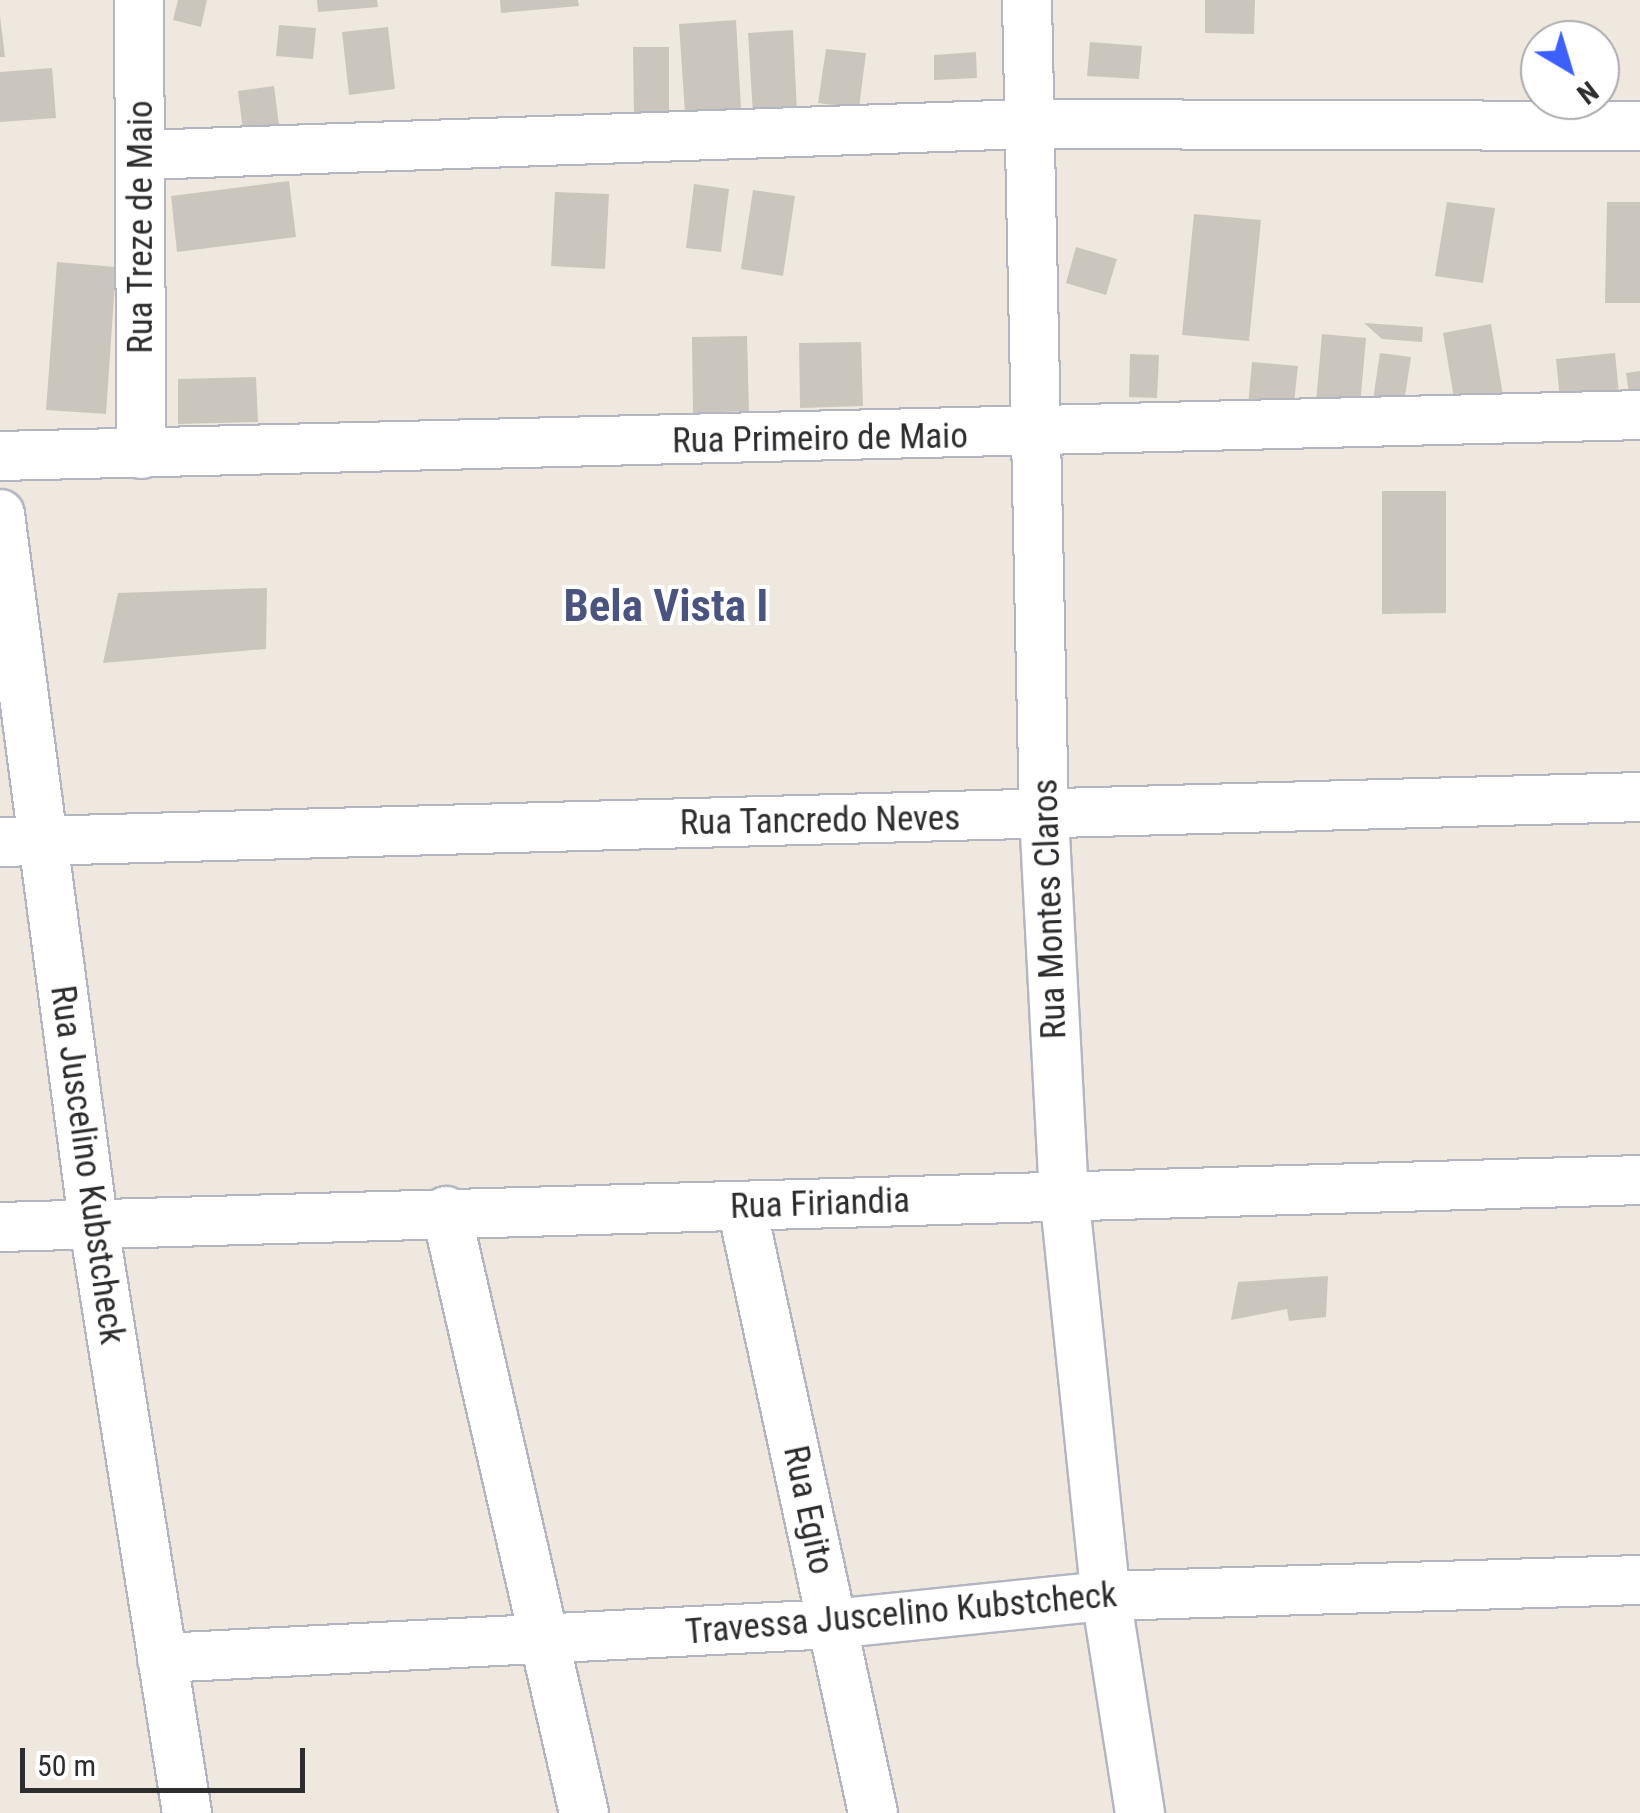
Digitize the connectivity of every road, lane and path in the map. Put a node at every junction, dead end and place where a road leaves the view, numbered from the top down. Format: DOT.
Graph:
graph roads {
  1 [pos="138,0"];
  2 [pos="1027,0"];
  3 [pos="1028,124"];
  4 [pos="1640,126"];
  5 [pos="143,155"];
  6 [pos="1640,416"];
  7 [pos="1041,434"];
  8 [pos="141,454"];
  9 [pos="0,456"];
  10 [pos="0,514"];
  11 [pos="1640,797"];
  12 [pos="1044,816"];
  13 [pos="20,841"];
  14 [pos="1640,1180"];
  15 [pos="1064,1193"];
  16 [pos="742,1208"];
  17 [pos="446,1210"];
  18 [pos="93,1220"];
  19 [pos="0,1227"];
  20 [pos="1640,1580"];
  21 [pos="1106,1596"];
  22 [pos="833,1624"];
  23 [pos="542,1642"];
  24 [pos="162,1658"];
  25 [pos="187,1813"];
  26 [pos="584,1813"];
  27 [pos="873,1813"];
  28 [pos="1140,1813"];
  1 -- 5 [label="street, Rua Treze de Maio"];
  2 -- 3 [label="street, Rua Montes Claros"];
  3 -- 4 [label="street"];
  3 -- 5 [label="street"];
  3 -- 7 [label="street, Rua Montes Claros"];
  5 -- 8 [label="street, Rua Treze de Maio"];
  6 -- 7 [label="street, Rua Primeiro de Maio"];
  7 -- 8 [label="street, Rua Primeiro de Maio"];
  7 -- 12 [label="street, Rua Montes Claros"];
  8 -- 9 [label="street, Rua Primeiro de Maio"];
  10 -- 13 [label="street, Rua Juscelino Kubstcheck"];
  11 -- 12 [label="street, Rua Tancredo Neves"];
  12 -- 13 [label="street, Rua Tancredo Neves"];
  12 -- 15 [label="street, Rua Montes Claros"];
  13 -- 18 [label="street, Rua Juscelino Kubstcheck"];
  14 -- 15 [label="street, Rua Firiandia"];
  15 -- 16 [label="street, Rua Firiandia"];
  15 -- 21 [label="street, Rua Montes Claros"];
  16 -- 17 [label="street, Rua Firiandia"];
  16 -- 22 [label="street, Rua Egito"];
  17 -- 18 [label="street, Rua Firiandia"];
  17 -- 23 [label="street"];
  18 -- 19 [label="street, Rua Firiandia"];
  18 -- 24 [label="street, Rua Juscelino Kubstcheck"];
  20 -- 21 [label="street, Travessa Juscelino Kubstcheck"];
  21 -- 22 [label="street, Travessa Juscelino Kubstcheck"];
  21 -- 28 [label="street, Rua Montes Claros"];
  22 -- 23 [label="street, Travessa Juscelino Kubstcheck"];
  22 -- 27 [label="street, Rua Egito"];
  23 -- 24 [label="street, Travessa Juscelino Kubstcheck"];
  23 -- 26 [label="street"];
  24 -- 25 [label="street, Rua Juscelino Kubstcheck"];
}
